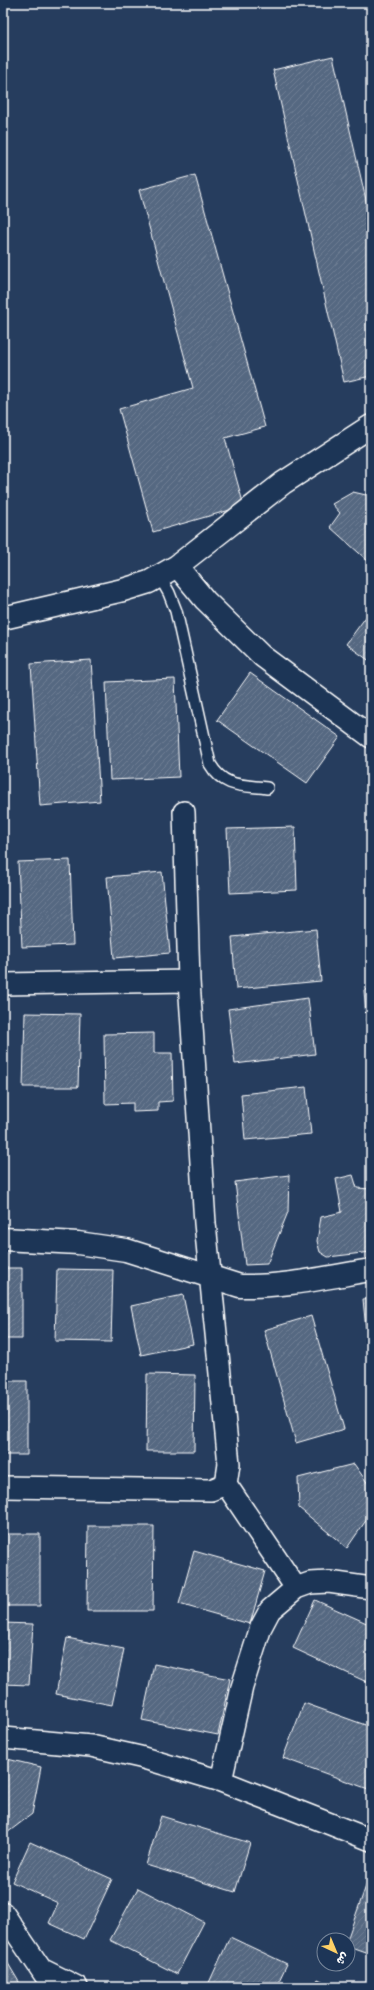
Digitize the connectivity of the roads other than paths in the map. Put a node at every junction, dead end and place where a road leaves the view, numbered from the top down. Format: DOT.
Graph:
graph roads {
  1 [pos="371,426"];
  2 [pos="169,571"];
  3 [pos="3,618"];
  4 [pos="371,737"];
  5 [pos="267,788"];
  6 [pos="184,812"];
  7 [pos="189,981"];
  8 [pos="3,984"];
  9 [pos="3,1239"];
  10 [pos="371,1270"];
  11 [pos="209,1277"];
  12 [pos="226,1484"];
  13 [pos="3,1487"];
  14 [pos="296,1588"];
  15 [pos="371,1588"];
  16 [pos="3,1738"];
  17 [pos="221,1781"];
  18 [pos="371,1840"];
  19 [pos="3,1913"];
  20 [pos="48,1978"];
  21 [pos="77,1987"];
  1 -- 2 [label="main road"];
  2 -- 3 [label="main road"];
  2 -- 4 [label="street"];
  2 -- 5 [label="lane"];
  6 -- 7 [label="street"];
  7 -- 8 [label="street"];
  7 -- 11 [label="street"];
  9 -- 11 [label="main road"];
  10 -- 11 [label="main road"];
  11 -- 12 [label="street"];
  12 -- 13 [label="street"];
  12 -- 14 [label="street"];
  14 -- 15 [label="street"];
  14 -- 17 [label="street"];
  16 -- 17 [label="street"];
  17 -- 18 [label="street"];
  19 -- 20 [label="street"];
  20 -- 21 [label="street"];
}
